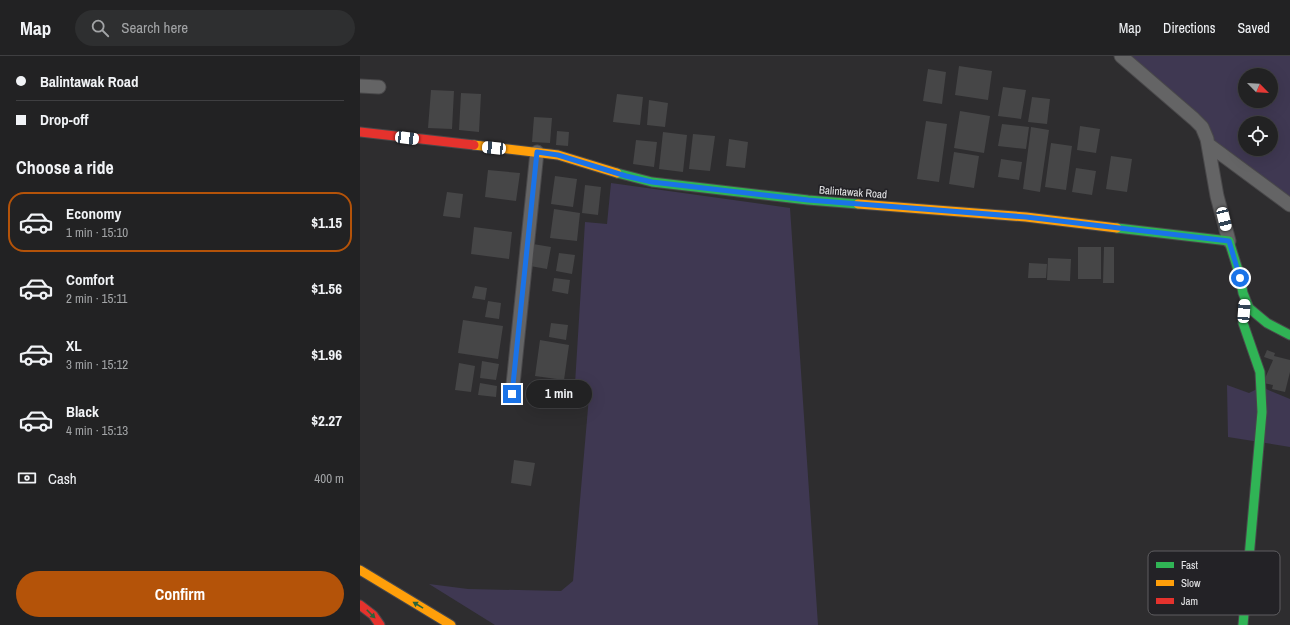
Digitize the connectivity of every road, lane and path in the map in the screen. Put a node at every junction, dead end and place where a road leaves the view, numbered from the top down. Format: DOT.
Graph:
graph roads {
  1 [pos="1121,56"];
  2 [pos="360,86"];
  3 [pos="379,87"];
  4 [pos="360,132"];
  5 [pos="1209,145"];
  6 [pos="537,152"];
  7 [pos="1290,206"];
  8 [pos="1229,241"];
  9 [pos="1245,298"];
  10 [pos="1290,335"];
  11 [pos="512,394"];
  12 [pos="1250,551"];
  13 [pos="360,570"];
  14 [pos="360,605"];
  15 [pos="1244,615"];
  16 [pos="380,625"];
  17 [pos="452,625"];
  18 [pos="1243,625"];
  1 -- 5 [label="street"];
  2 -- 3 [label="street"];
  4 -- 6 [label="street, Balintawak Road"];
  5 -- 7 [label="street"];
  5 -- 8 [label="street"];
  6 -- 8 [label="street, Balintawak Road"];
  6 -- 11 [label="street"];
  8 -- 9 [label="street"];
  9 -- 10 [label="street"];
  9 -- 12 [label="street"];
  17 -- 13 [label="street, one-way"];
  14 -- 16 [label="street, one-way"];
  15 -- 18 [label="street"];
}
